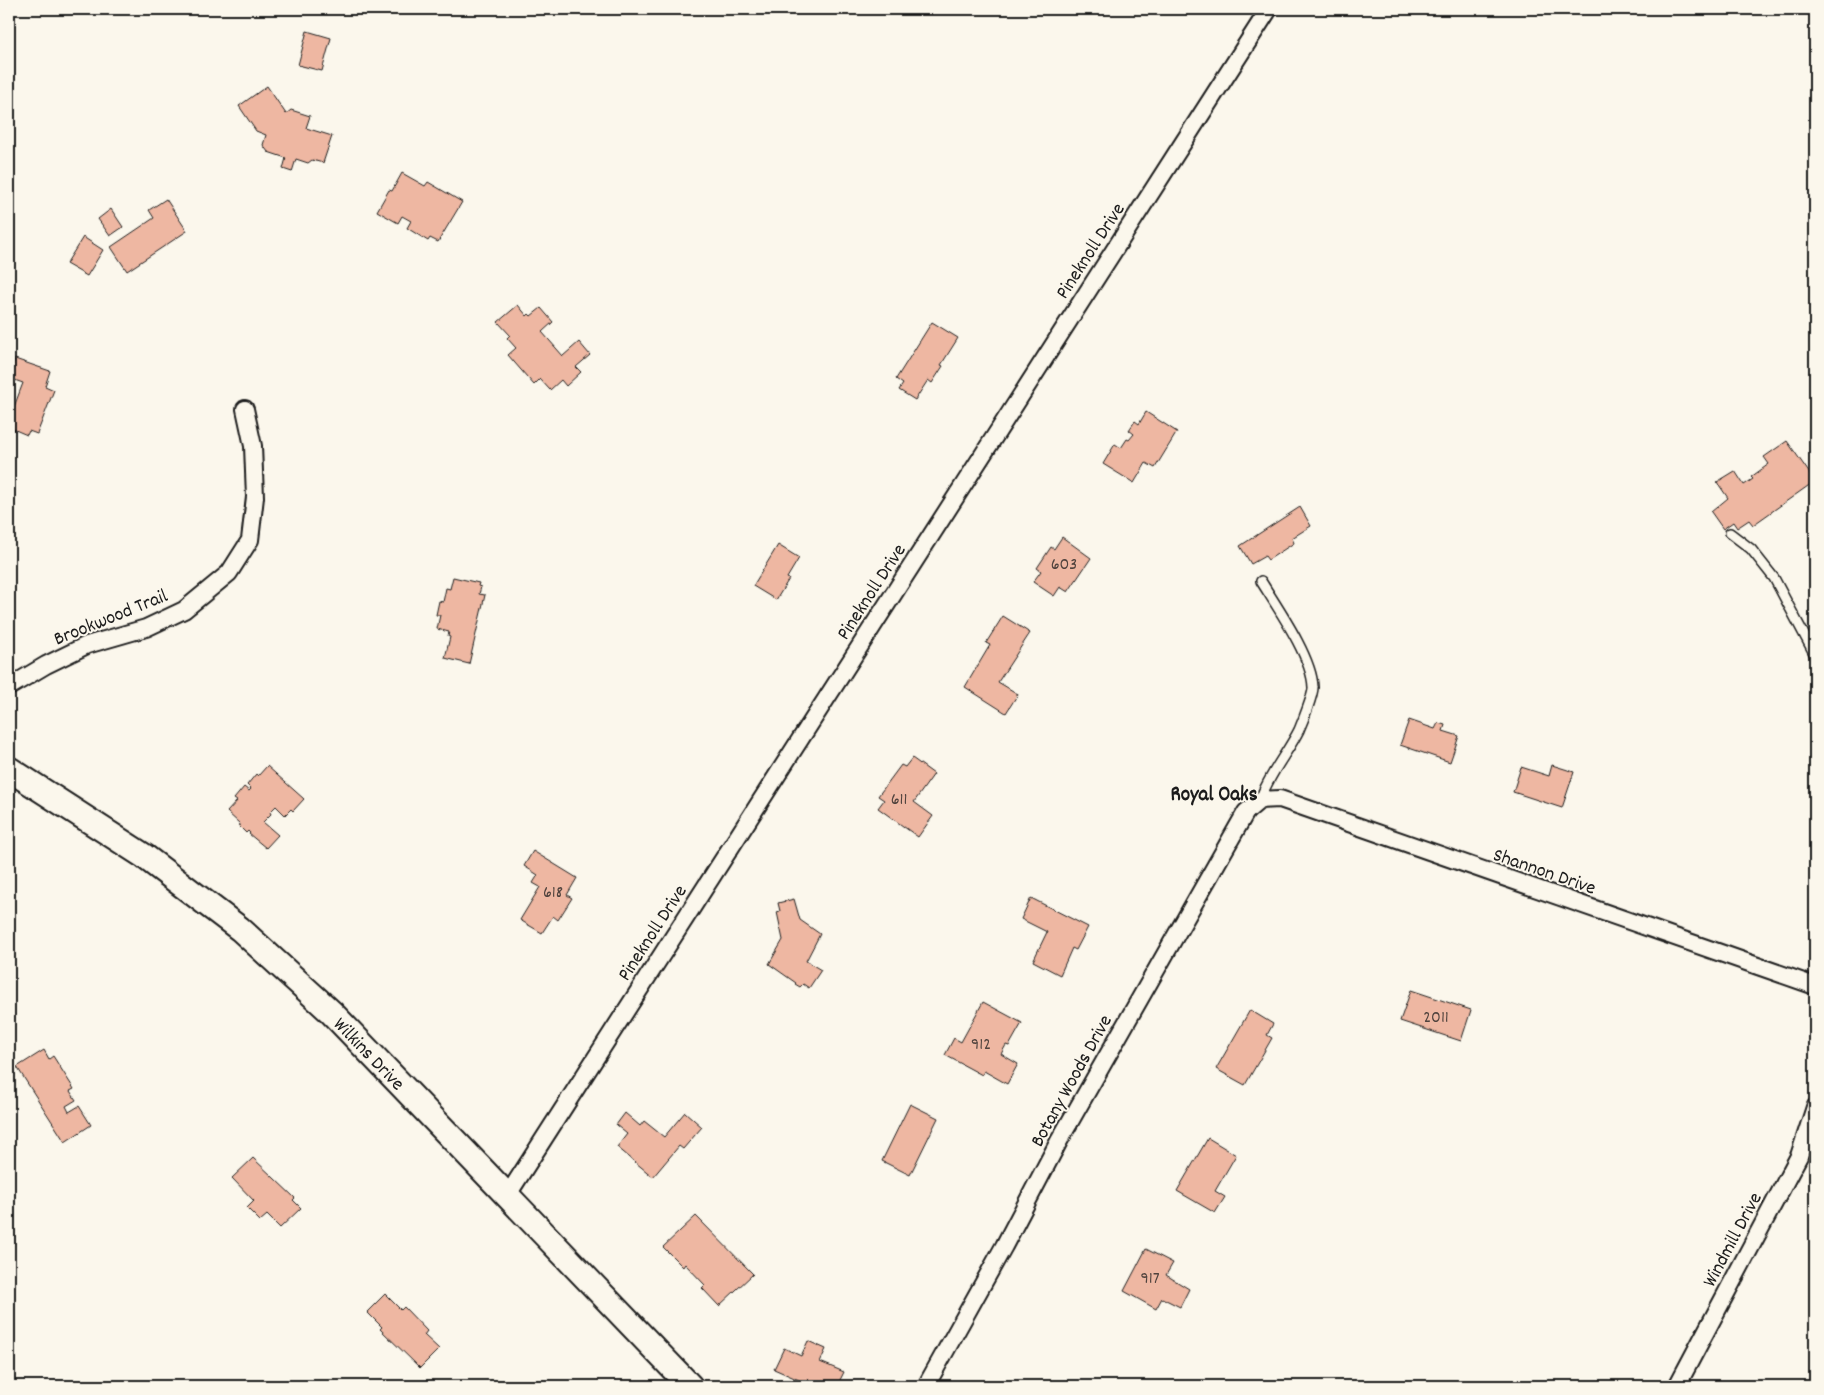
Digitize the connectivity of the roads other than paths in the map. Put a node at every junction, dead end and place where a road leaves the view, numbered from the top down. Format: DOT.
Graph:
graph roads {
  1 [pos="1269,9"];
  2 [pos="245,409"];
  3 [pos="1730,533"];
  4 [pos="1261,581"];
  5 [pos="1815,655"];
  6 [pos="9,687"];
  7 [pos="9,769"];
  8 [pos="1260,800"];
  9 [pos="1815,986"];
  10 [pos="1815,1108"];
  11 [pos="507,1196"];
  12 [pos="690,1386"];
  13 [pos="926,1386"];
  14 [pos="1677,1386"];
  1 -- 11 [label="street, Pineknoll Drive"];
  2 -- 6 [label="street, Brookwood Trail"];
  3 -- 5 [label="lane"];
  4 -- 8 [label="lane"];
  7 -- 11 [label="street, Wilkins Drive"];
  8 -- 9 [label="street, Shannon Drive"];
  8 -- 13 [label="street, Botany Woods Drive"];
  10 -- 14 [label="street, Windmill Drive"];
  11 -- 12 [label="street, Wilkins Drive"];
}
